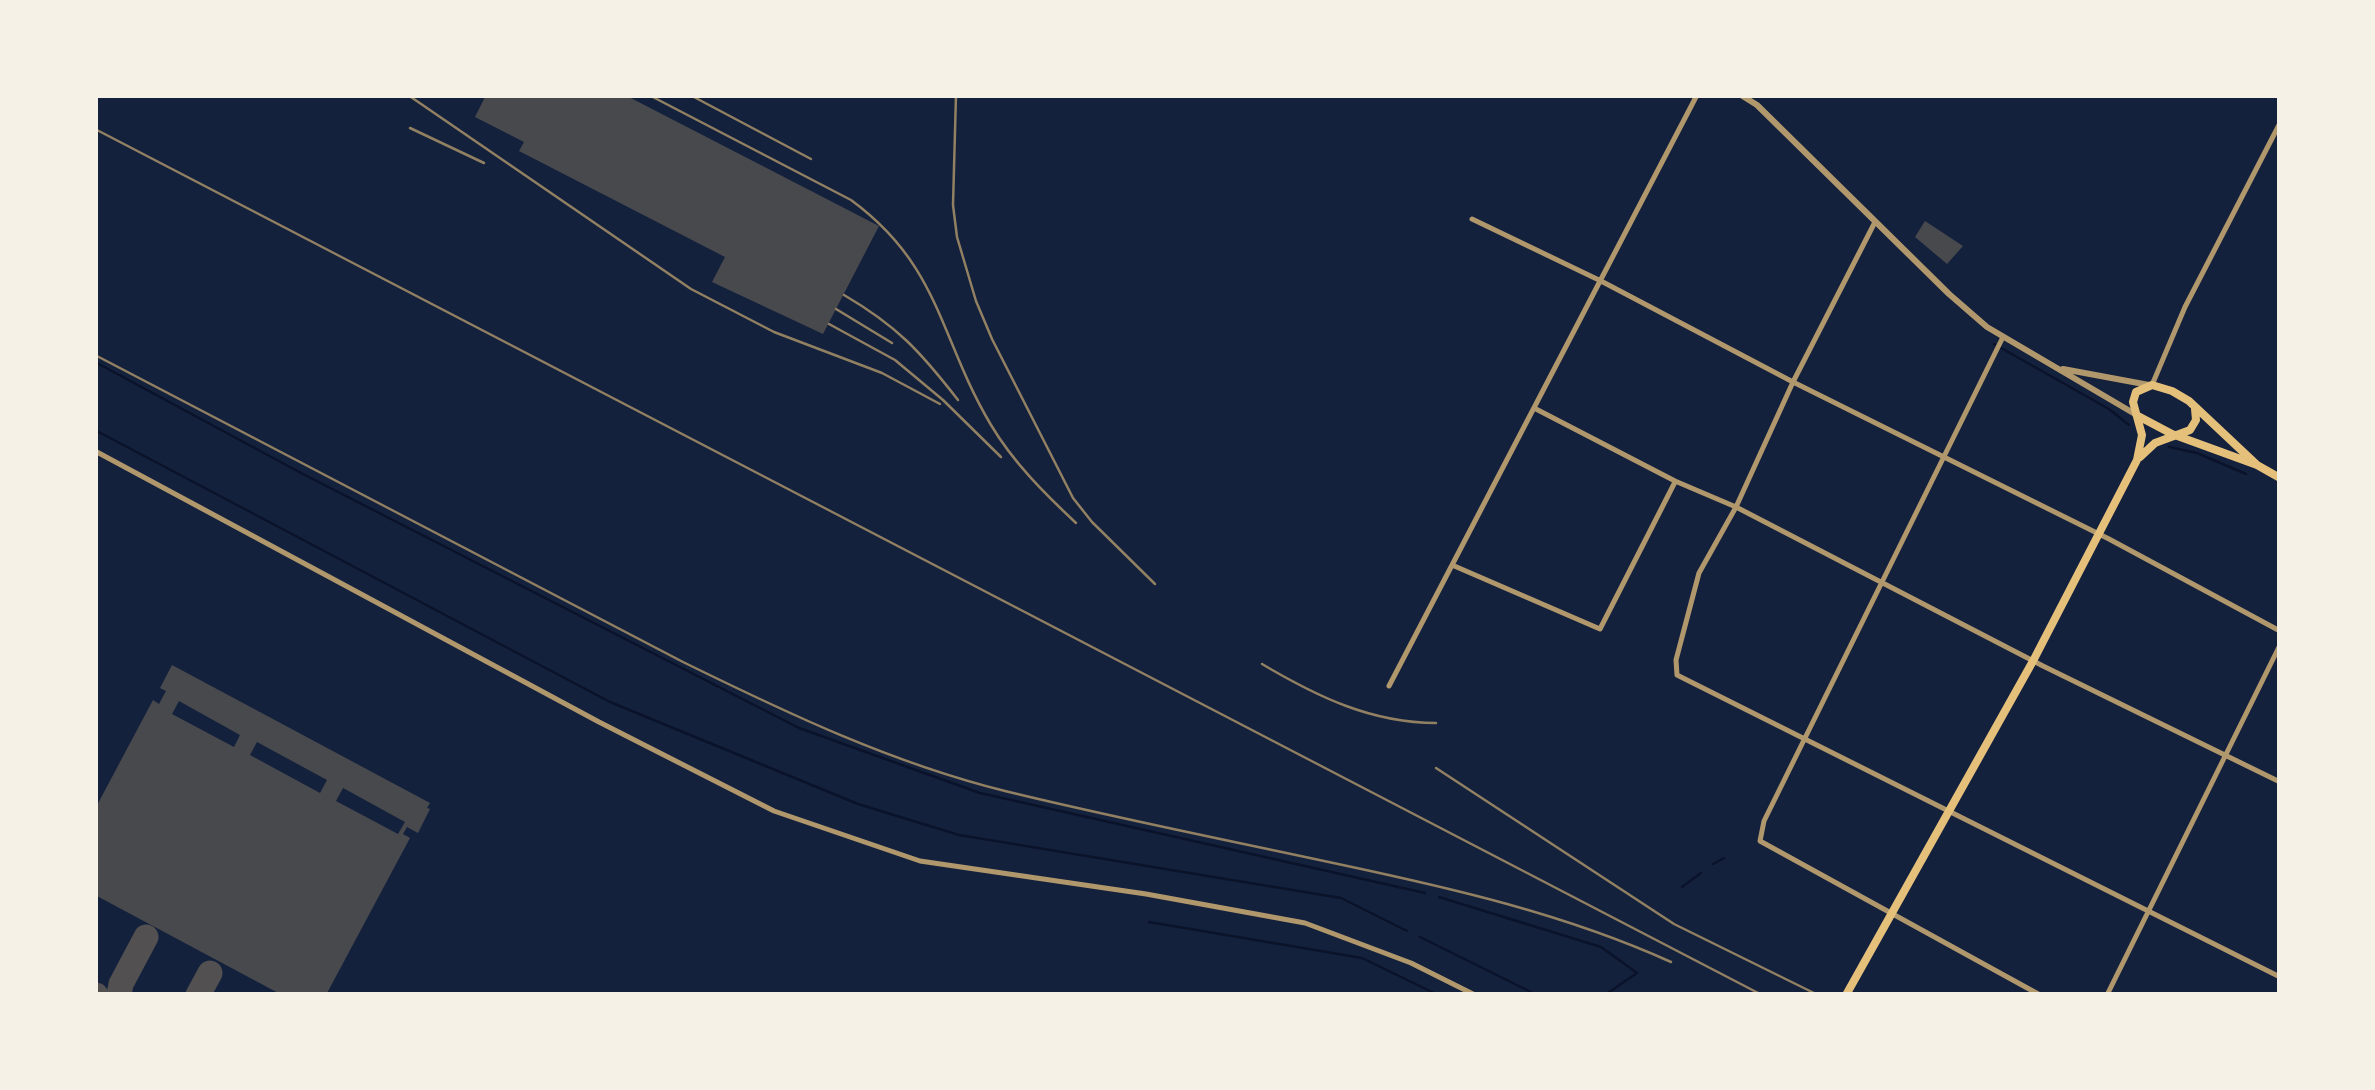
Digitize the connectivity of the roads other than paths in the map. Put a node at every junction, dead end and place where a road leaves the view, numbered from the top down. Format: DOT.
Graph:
graph roads {
  1 [pos="1697,95"];
  2 [pos="1741,95"];
  3 [pos="2280,123"];
  4 [pos="1472,219"];
  5 [pos="1876,220"];
  6 [pos="1601,280"];
  7 [pos="2003,338"];
  8 [pos="2057,368"];
  9 [pos="1793,382"];
  10 [pos="2152,385"];
  11 [pos="2195,407"];
  12 [pos="1534,408"];
  13 [pos="2136,415"];
  14 [pos="2179,436"];
  15 [pos="95,451"];
  16 [pos="1944,456"];
  17 [pos="2136,460"];
  18 [pos="2257,465"];
  19 [pos="2280,478"];
  20 [pos="1676,481"];
  21 [pos="1736,506"];
  22 [pos="2100,535"];
  23 [pos="1452,565"];
  24 [pos="1882,581"];
  25 [pos="2280,631"];
  26 [pos="2280,646"];
  27 [pos="2033,660"];
  28 [pos="1389,686"];
  29 [pos="1804,739"];
  30 [pos="2224,753"];
  31 [pos="2280,782"];
  32 [pos="2149,909"];
  33 [pos="2280,976"];
  34 [pos="1476,995"];
  35 [pos="1846,995"];
  36 [pos="2040,995"];
  37 [pos="2107,995"];
  1 -- 6 [label="street"];
  2 -- 5 [label="street"];
  3 -- 10 [label="street"];
  4 -- 6 [label="street"];
  5 -- 7 [label="street"];
  5 -- 9 [label="street"];
  6 -- 9 [label="street"];
  6 -- 12 [label="street"];
  7 -- 8 [label="street"];
  7 -- 16 [label="street"];
  8 -- 10 [label="street"];
  8 -- 13 [label="street"];
  9 -- 16 [label="street"];
  9 -- 21 [label="street"];
  10 -- 11 [label="main road"];
  10 -- 13 [label="main road"];
  11 -- 14 [label="main road"];
  11 -- 18 [label="main road"];
  12 -- 20 [label="street"];
  12 -- 23 [label="street"];
  13 -- 14 [label="main road"];
  13 -- 17 [label="main road"];
  14 -- 17 [label="main road"];
  14 -- 18 [label="main road"];
  15 -- 34 [label="street"];
  16 -- 22 [label="street"];
  16 -- 24 [label="street"];
  17 -- 22 [label="main road"];
  18 -- 19 [label="main road"];
  20 -- 21 [label="street"];
  20 -- 23 [label="street"];
  21 -- 24 [label="street"];
  21 -- 29 [label="street"];
  22 -- 25 [label="street"];
  22 -- 27 [label="main road"];
  23 -- 28 [label="street"];
  24 -- 27 [label="street"];
  24 -- 29 [label="street"];
  26 -- 30 [label="street"];
  27 -- 30 [label="street"];
  27 -- 35 [label="main road"];
  29 -- 32 [label="street"];
  29 -- 36 [label="street"];
  30 -- 31 [label="street"];
  30 -- 32 [label="street"];
  32 -- 33 [label="street"];
  32 -- 37 [label="street"];
}
